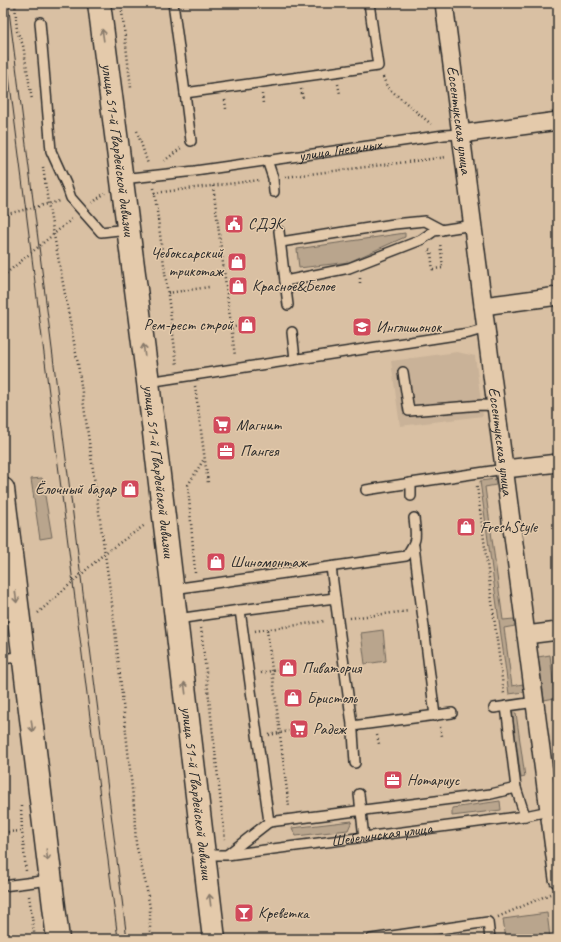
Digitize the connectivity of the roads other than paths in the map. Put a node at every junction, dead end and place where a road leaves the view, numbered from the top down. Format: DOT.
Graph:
graph roads {
  1 [pos="99,3"];
  2 [pos="173,3"];
  3 [pos="369,3"];
  4 [pos="444,3"];
  5 [pos="40,22"];
  6 [pos="185,93"];
  7 [pos="558,121"];
  8 [pos="461,134"];
  9 [pos="191,141"];
  10 [pos="267,160"];
  11 [pos="122,179"];
  12 [pos="274,192"];
  13 [pos="473,225"];
  14 [pos="128,229"];
  15 [pos="440,230"];
  16 [pos="279,231"];
  17 [pos="280,242"];
  18 [pos="285,281"];
  19 [pos="558,296"];
  20 [pos="288,305"];
  21 [pos="483,306"];
  22 [pos="486,328"];
  23 [pos="292,332"];
  24 [pos="295,359"];
  25 [pos="403,372"];
  26 [pos="148,382"];
  27 [pos="496,406"];
  28 [pos="558,462"];
  29 [pos="505,469"];
  30 [pos="411,482"];
  31 [pos="3,488"];
  32 [pos="366,490"];
  33 [pos="411,496"];
  34 [pos="414,518"];
  35 [pos="414,546"];
  36 [pos="331,566"];
  37 [pos="8,568"];
  38 [pos="173,589"];
  39 [pos="335,598"];
  40 [pos="240,610"];
  41 [pos="177,619"];
  42 [pos="558,631"];
  43 [pos="526,635"];
  44 [pos="13,657"];
  45 [pos="535,702"];
  46 [pos="506,706"];
  47 [pos="494,708"];
  48 [pos="452,713"];
  49 [pos="435,716"];
  50 [pos="352,726"];
  51 [pos="355,763"];
  52 [pos="516,788"];
  53 [pos="360,794"];
  54 [pos="362,810"];
  55 [pos="554,811"];
  56 [pos="525,816"];
  57 [pos="268,822"];
  58 [pos="364,838"];
  59 [pos="204,855"];
  60 [pos="227,855"];
  61 [pos="50,880"];
  62 [pos="3,886"];
  63 [pos="554,886"];
  64 [pos="58,939"];
  65 [pos="214,939"];
  66 [pos="371,939"];
  67 [pos="490,939"];
  11 -- 1 [label="main road, улица 51-й Гвардейской дивизии, one-way"];
  2 -- 6 [label="lane"];
  3 -- 6 [label="lane"];
  4 -- 8 [label="street, Ессентукская улица"];
  5 -- 14 [label="lane"];
  6 -- 9 [label="lane"];
  7 -- 8 [label="street, улица Гнесиных"];
  8 -- 10 [label="lane, улица Гнесиных"];
  8 -- 13 [label="street, Ессентукская улица"];
  10 -- 11 [label="lane, улица Гнесиных"];
  10 -- 12 [label="lane"];
  11 -- 14 [label="main road, улица 51-й Гвардейской дивизии"];
  13 -- 15 [label="lane"];
  13 -- 21 [label="street, Ессентукская улица"];
  26 -- 14 [label="main road, улица 51-й Гвардейской дивизии, one-way"];
  15 -- 17 [label="lane"];
  15 -- 18 [label="lane"];
  16 -- 17 [label="lane"];
  17 -- 18 [label="lane"];
  18 -- 20 [label="lane"];
  19 -- 21 [label="street"];
  21 -- 22 [label="street, Ессентукская улица"];
  22 -- 24 [label="lane"];
  22 -- 27 [label="street, Ессентукская улица"];
  23 -- 24 [label="lane"];
  24 -- 26 [label="lane"];
  25 -- 27 [label="lane"];
  26 -- 38 [label="main road, улица 51-й Гвардейской дивизии"];
  27 -- 29 [label="street, Ессентукская улица"];
  28 -- 29 [label="street"];
  29 -- 30 [label="lane"];
  29 -- 43 [label="street, Ессентукская улица"];
  30 -- 32 [label="lane"];
  30 -- 33 [label="lane"];
  31 -- 37 [label="main road"];
  34 -- 35 [label="lane"];
  35 -- 36 [label="lane"];
  35 -- 49 [label="lane"];
  36 -- 38 [label="lane"];
  36 -- 39 [label="lane"];
  37 -- 44 [label="main road, one-way"];
  38 -- 41 [label="main road, улица 51-й Гвардейской дивизии"];
  39 -- 40 [label="lane"];
  39 -- 50 [label="lane"];
  40 -- 41 [label="lane"];
  40 -- 57 [label="lane"];
  59 -- 41 [label="main road, улица 51-й Гвардейской дивизии, one-way"];
  42 -- 43 [label="street"];
  43 -- 45 [label="street, Ессентукская улица"];
  44 -- 61 [label="main road, one-way"];
  45 -- 46 [label="lane"];
  45 -- 55 [label="street, Ессентукская улица"];
  46 -- 47 [label="lane"];
  46 -- 52 [label="lane"];
  48 -- 49 [label="lane"];
  49 -- 50 [label="lane"];
  50 -- 51 [label="lane"];
  52 -- 54 [label="lane"];
  52 -- 56 [label="lane"];
  53 -- 54 [label="lane"];
  54 -- 57 [label="lane"];
  54 -- 58 [label="lane"];
  55 -- 56 [label="lane, Шебелинская улица"];
  55 -- 63 [label="street, Ессентукская улица"];
  56 -- 58 [label="lane, Шебелинская улица"];
  57 -- 60 [label="lane"];
  58 -- 60 [label="lane, Шебелинская улица"];
  59 -- 60 [label="lane, Шебелинская улица"];
  65 -- 59 [label="main road, улица 51-й Гвардейской дивизии, one-way"];
  61 -- 62 [label="lane"];
  61 -- 64 [label="main road"];
  66 -- 67 [label="lane"];
}
